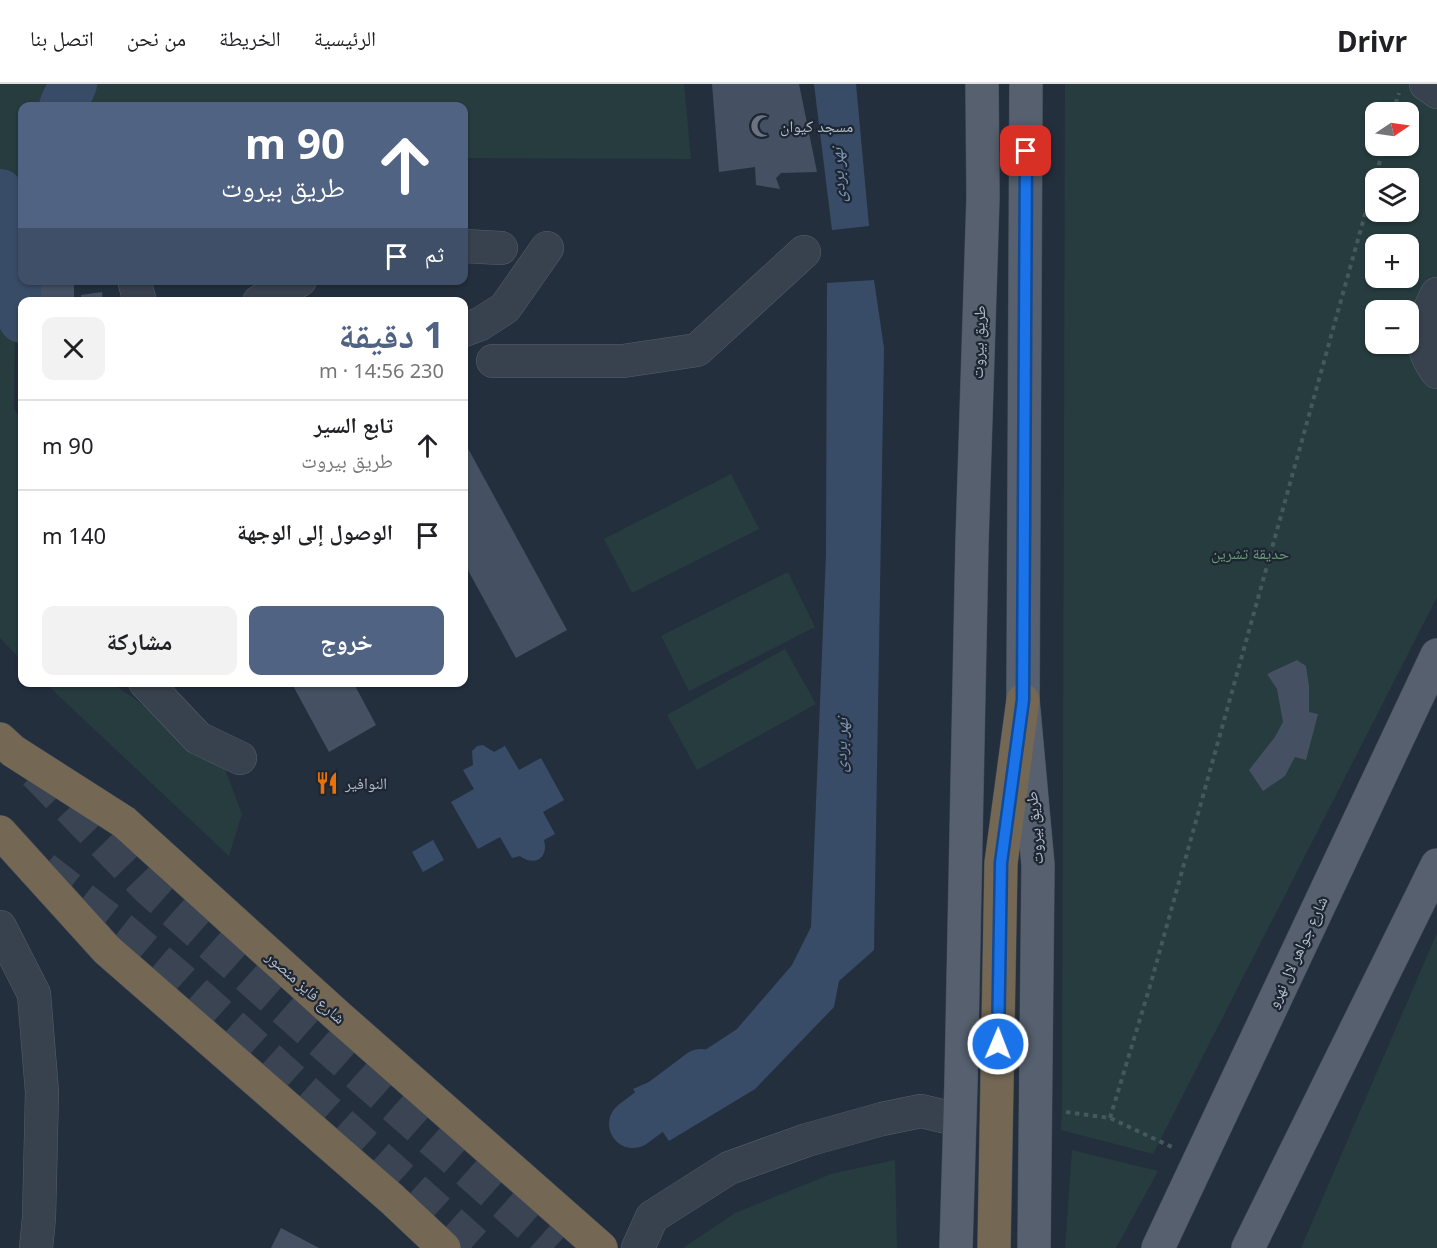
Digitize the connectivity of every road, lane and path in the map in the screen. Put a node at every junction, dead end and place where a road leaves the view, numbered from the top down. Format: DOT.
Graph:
graph roads {
  1 [pos="982,84"];
  2 [pos="1026,84"];
  3 [pos="1401,84"];
  4 [pos="1426,84"];
  5 [pos="1437,92"];
  6 [pos="1396,102"];
  7 [pos="1381,156"];
  8 [pos="468,246"];
  9 [pos="501,248"];
  10 [pos="548,248"];
  11 [pos="804,252"];
  12 [pos="291,285"];
  13 [pos="1437,294"];
  14 [pos="268,297"];
  15 [pos="468,328"];
  16 [pos="494,361"];
  17 [pos="1437,372"];
  18 [pos="1437,655"];
  19 [pos="150,687"];
  20 [pos="1023,700"];
  21 [pos="0,740"];
  22 [pos="240,758"];
  23 [pos="0,832"];
  24 [pos="1437,865"];
  25 [pos="0,927"];
  26 [pos="8,962"];
  27 [pos="1035,1113"];
  28 [pos="1110,1118"];
  29 [pos="959,1120"];
  30 [pos="1199,1161"];
  31 [pos="36,1248"];
  32 [pos="444,1248"];
  33 [pos="601,1248"];
  34 [pos="638,1248"];
  35 [pos="956,1248"];
  36 [pos="994,1248"];
  37 [pos="1034,1248"];
  38 [pos="1158,1248"];
  39 [pos="1248,1248"];
  1 -- 29 [label="main road, طريق بيروت"];
  2 -- 20 [label="main road, طريق بيروت"];
  3 -- 6 [label="path"];
  4 -- 5 [label="street"];
  7 -- 28 [label="path"];
  8 -- 9 [label="street"];
  10 -- 15 [label="street"];
  11 -- 16 [label="street"];
  12 -- 14 [label="street"];
  13 -- 17 [label="street"];
  18 -- 30 [label="main road, شارع جواهر لال نهرو"];
  19 -- 22 [label="street"];
  20 -- 27 [label="main road, طريق بيروت"];
  20 -- 36 [label="highway"];
  21 -- 33 [label="highway, شارع فايز منصور"];
  23 -- 32 [label="highway"];
  24 -- 39 [label="main road"];
  25 -- 26 [label="street"];
  26 -- 31 [label="street"];
  27 -- 28 [label="path"];
  27 -- 37 [label="main road, طريق بيروت"];
  28 -- 30 [label="path"];
  29 -- 34 [label="street"];
  29 -- 35 [label="main road, طريق بيروت"];
  30 -- 38 [label="main road, شارع جواهر لال نهرو"];
}
